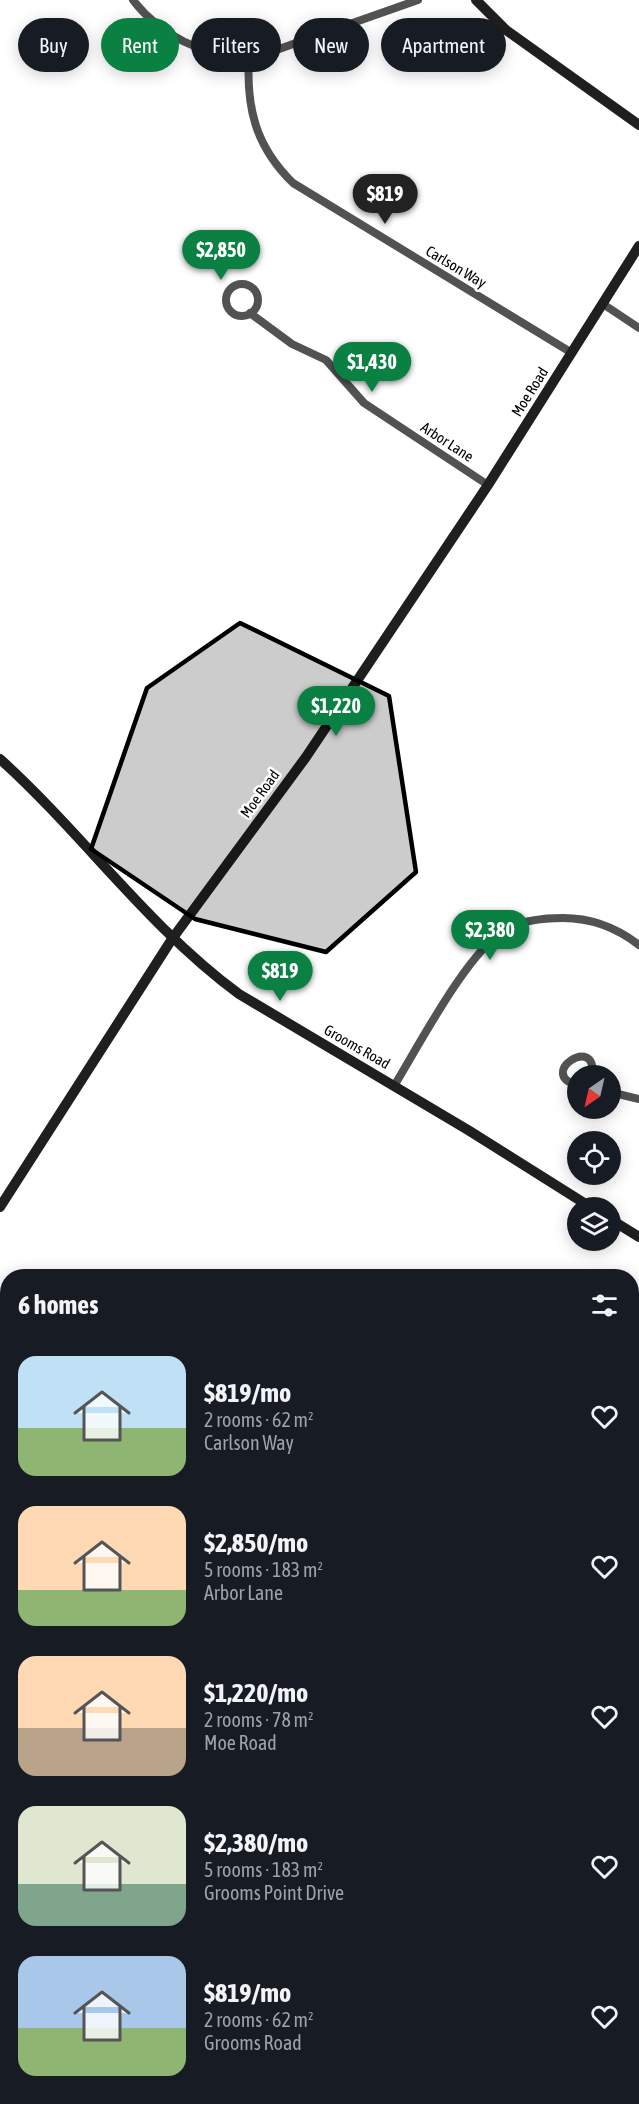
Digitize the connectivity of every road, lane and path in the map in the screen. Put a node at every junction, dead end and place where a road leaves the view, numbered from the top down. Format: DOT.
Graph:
graph roads {
  1 [pos="133,0"];
  2 [pos="418,0"];
  3 [pos="476,0"];
  4 [pos="191,44"];
  5 [pos="281,48"];
  6 [pos="249,72"];
  7 [pos="639,125"];
  8 [pos="639,246"];
  9 [pos="603,304"];
  10 [pos="250,313"];
  11 [pos="639,328"];
  12 [pos="572,353"];
  13 [pos="488,485"];
  14 [pos="0,759"];
  15 [pos="172,939"];
  16 [pos="639,945"];
  17 [pos="591,1065"];
  18 [pos="567,1079"];
  19 [pos="394,1086"];
  20 [pos="621,1095"];
  21 [pos="639,1099"];
  22 [pos="574,1197"];
  23 [pos="0,1207"];
  24 [pos="621,1226"];
  25 [pos="639,1237"];
  1 -- 4 [label="street"];
  2 -- 5 [label="street"];
  3 -- 7 [label="street"];
  6 -- 12 [label="street, Carlson Way"];
  8 -- 9 [label="street, Moe Road"];
  9 -- 11 [label="street"];
  9 -- 12 [label="street, Moe Road"];
  10 -- 10 [label="street, Arbor Lane"];
  10 -- 13 [label="street, Arbor Lane"];
  12 -- 13 [label="street, Moe Road"];
  13 -- 15 [label="street, Moe Road"];
  14 -- 15 [label="street, Grooms Road"];
  15 -- 19 [label="street, Grooms Road"];
  15 -- 23 [label="street, Moe Road"];
  16 -- 19 [label="street"];
  17 -- 18 [label="street"];
  19 -- 22 [label="street, Grooms Road"];
  20 -- 21 [label="street"];
  24 -- 25 [label="street"];
}
